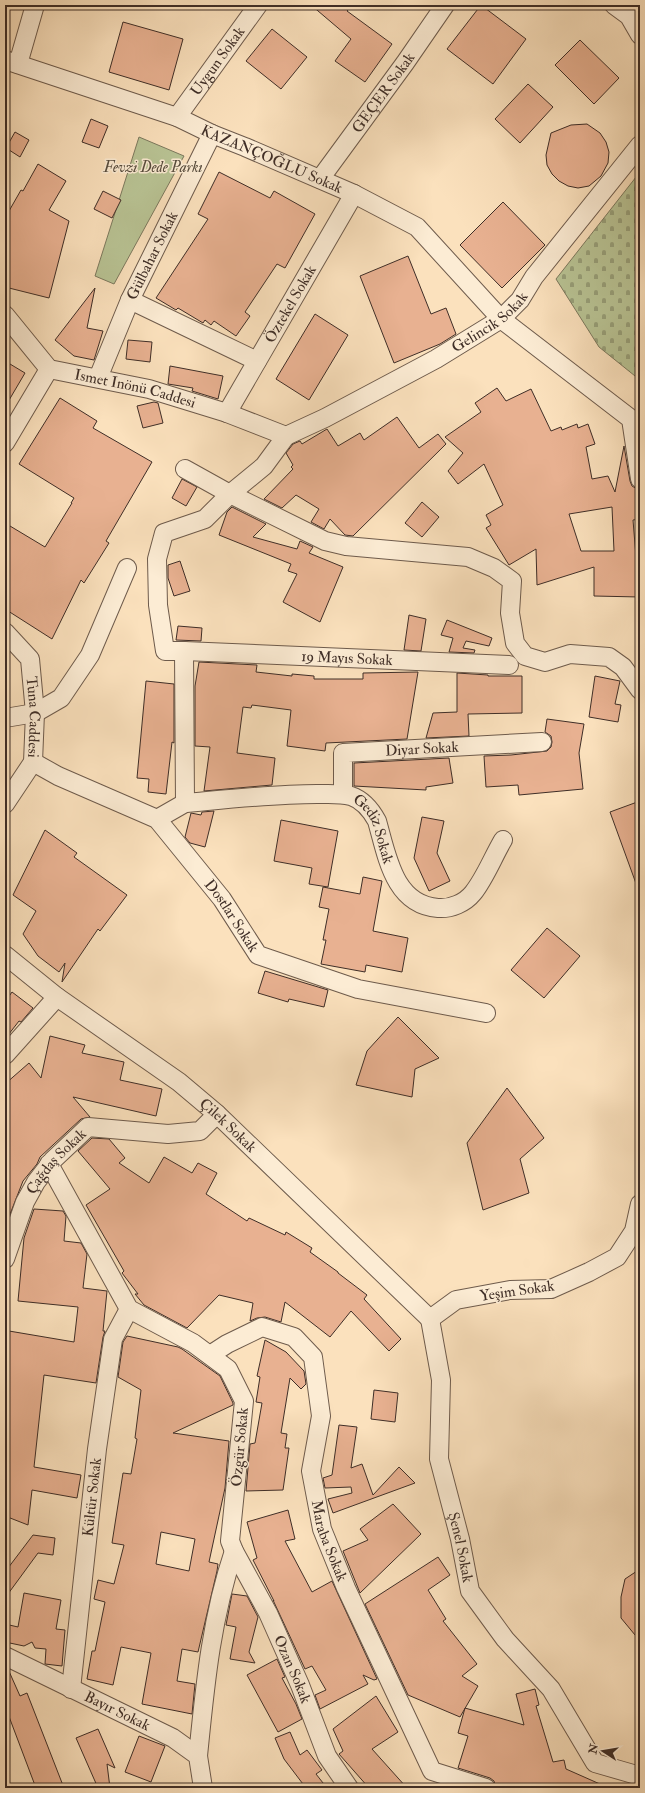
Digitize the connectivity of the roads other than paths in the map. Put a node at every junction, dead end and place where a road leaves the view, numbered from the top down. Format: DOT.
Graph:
graph roads {
  1 [pos="35,5"];
  2 [pos="258,5"];
  3 [pos="444,5"];
  4 [pos="614,5"];
  5 [pos="640,34"];
  6 [pos="12,62"];
  7 [pos="177,117"];
  8 [pos="212,134"];
  9 [pos="640,145"];
  10 [pos="320,179"];
  11 [pos="354,194"];
  12 [pos="130,300"];
  13 [pos="5,316"];
  14 [pos="501,318"];
  15 [pos="257,361"];
  16 [pos="49,369"];
  17 [pos="98,378"];
  18 [pos="227,413"];
  19 [pos="286,436"];
  20 [pos="5,443"];
  21 [pos="185,469"];
  22 [pos="640,479"];
  23 [pos="230,494"];
  24 [pos="127,568"];
  25 [pos="5,632"];
  26 [pos="184,651"];
  27 [pos="509,665"];
  28 [pos="640,690"];
  29 [pos="35,713"];
  30 [pos="5,718"];
  31 [pos="542,742"];
  32 [pos="33,762"];
  33 [pos="343,794"];
  34 [pos="185,803"];
  35 [pos="5,804"];
  36 [pos="157,819"];
  37 [pos="503,840"];
  38 [pos="5,956"];
  39 [pos="57,997"];
  40 [pos="486,1013"];
  41 [pos="5,1056"];
  42 [pos="217,1114"];
  43 [pos="49,1164"];
  44 [pos="640,1204"];
  45 [pos="5,1259"];
  46 [pos="129,1309"];
  47 [pos="430,1319"];
  48 [pos="210,1355"];
  49 [pos="234,1551"];
  50 [pos="5,1656"];
  51 [pos="70,1689"];
  52 [pos="198,1756"];
  53 [pos="640,1776"];
  54 [pos="640,1783"];
  55 [pos="203,1788"];
  56 [pos="349,1788"];
  57 [pos="486,1788"];
  58 [pos="637,1788"];
  1 -- 6 [label="street"];
  2 -- 7 [label="street, Uygun Sokak"];
  3 -- 10 [label="street, GEÇER Sokak"];
  4 -- 5 [label="street"];
  6 -- 7 [label="street, KAZANÇOĞLU Sokak"];
  7 -- 8 [label="street, KAZANÇOĞLU Sokak"];
  8 -- 10 [label="street, KAZANÇOĞLU Sokak"];
  8 -- 12 [label="street, Gülbahar Sokak"];
  9 -- 14 [label="street, Gelincik Sokak"];
  10 -- 11 [label="street, KAZANÇOĞLU Sokak"];
  11 -- 14 [label="street, KAZANÇOĞLU Sokak"];
  11 -- 15 [label="street, Öztekel Sokak"];
  12 -- 15 [label="street"];
  12 -- 17 [label="street, Gülbahar Sokak"];
  13 -- 16 [label="street"];
  14 -- 19 [label="street, Gelincik Sokak"];
  14 -- 22 [label="street, KAZANÇOĞLU Sokak"];
  15 -- 18 [label="street, Öztekel Sokak"];
  16 -- 17 [label="street, Ismet Inönü Caddesi"];
  16 -- 20 [label="street"];
  17 -- 18 [label="street, Ismet Inönü Caddesi"];
  18 -- 19 [label="street, Ismet Inönü Caddesi"];
  19 -- 23 [label="street"];
  21 -- 23 [label="street"];
  23 -- 26 [label="street, 19 Mayıs Sokak"];
  23 -- 28 [label="street"];
  24 -- 29 [label="street"];
  25 -- 29 [label="street, Tuna Caddesi"];
  26 -- 27 [label="street, 19 Mayıs Sokak"];
  26 -- 34 [label="street"];
  29 -- 30 [label="street"];
  29 -- 32 [label="street, Tuna Caddesi"];
  31 -- 33 [label="street, Diyar Sokak"];
  32 -- 35 [label="street, Tuna Caddesi"];
  32 -- 36 [label="street, Dostlar Sokak"];
  33 -- 34 [label="street, Gediz Sokak"];
  33 -- 37 [label="street, Gediz Sokak"];
  34 -- 36 [label="street"];
  36 -- 40 [label="street, Dostlar Sokak"];
  38 -- 39 [label="street, Çilek Sokak"];
  39 -- 41 [label="street"];
  39 -- 42 [label="street, Çilek Sokak"];
  42 -- 43 [label="street, Çağdaş Sokak"];
  42 -- 47 [label="street, Çilek Sokak"];
  43 -- 45 [label="street, Çağdaş Sokak"];
  43 -- 46 [label="street"];
  44 -- 47 [label="street, Yeşim Sokak"];
  46 -- 48 [label="street, Özgür Sokak"];
  46 -- 51 [label="street, Kültür Sokak"];
  47 -- 53 [label="street, Şenel Sokak"];
  48 -- 49 [label="street, Özgür Sokak"];
  48 -- 57 [label="street, Maraba Sokak"];
  49 -- 52 [label="street, Özgür Sokak"];
  49 -- 56 [label="street, Ozan Sokak"];
  50 -- 51 [label="street, Bayır Sokak"];
  51 -- 52 [label="street, Bayır Sokak"];
  52 -- 55 [label="street"];
  54 -- 58 [label="street"];
}
